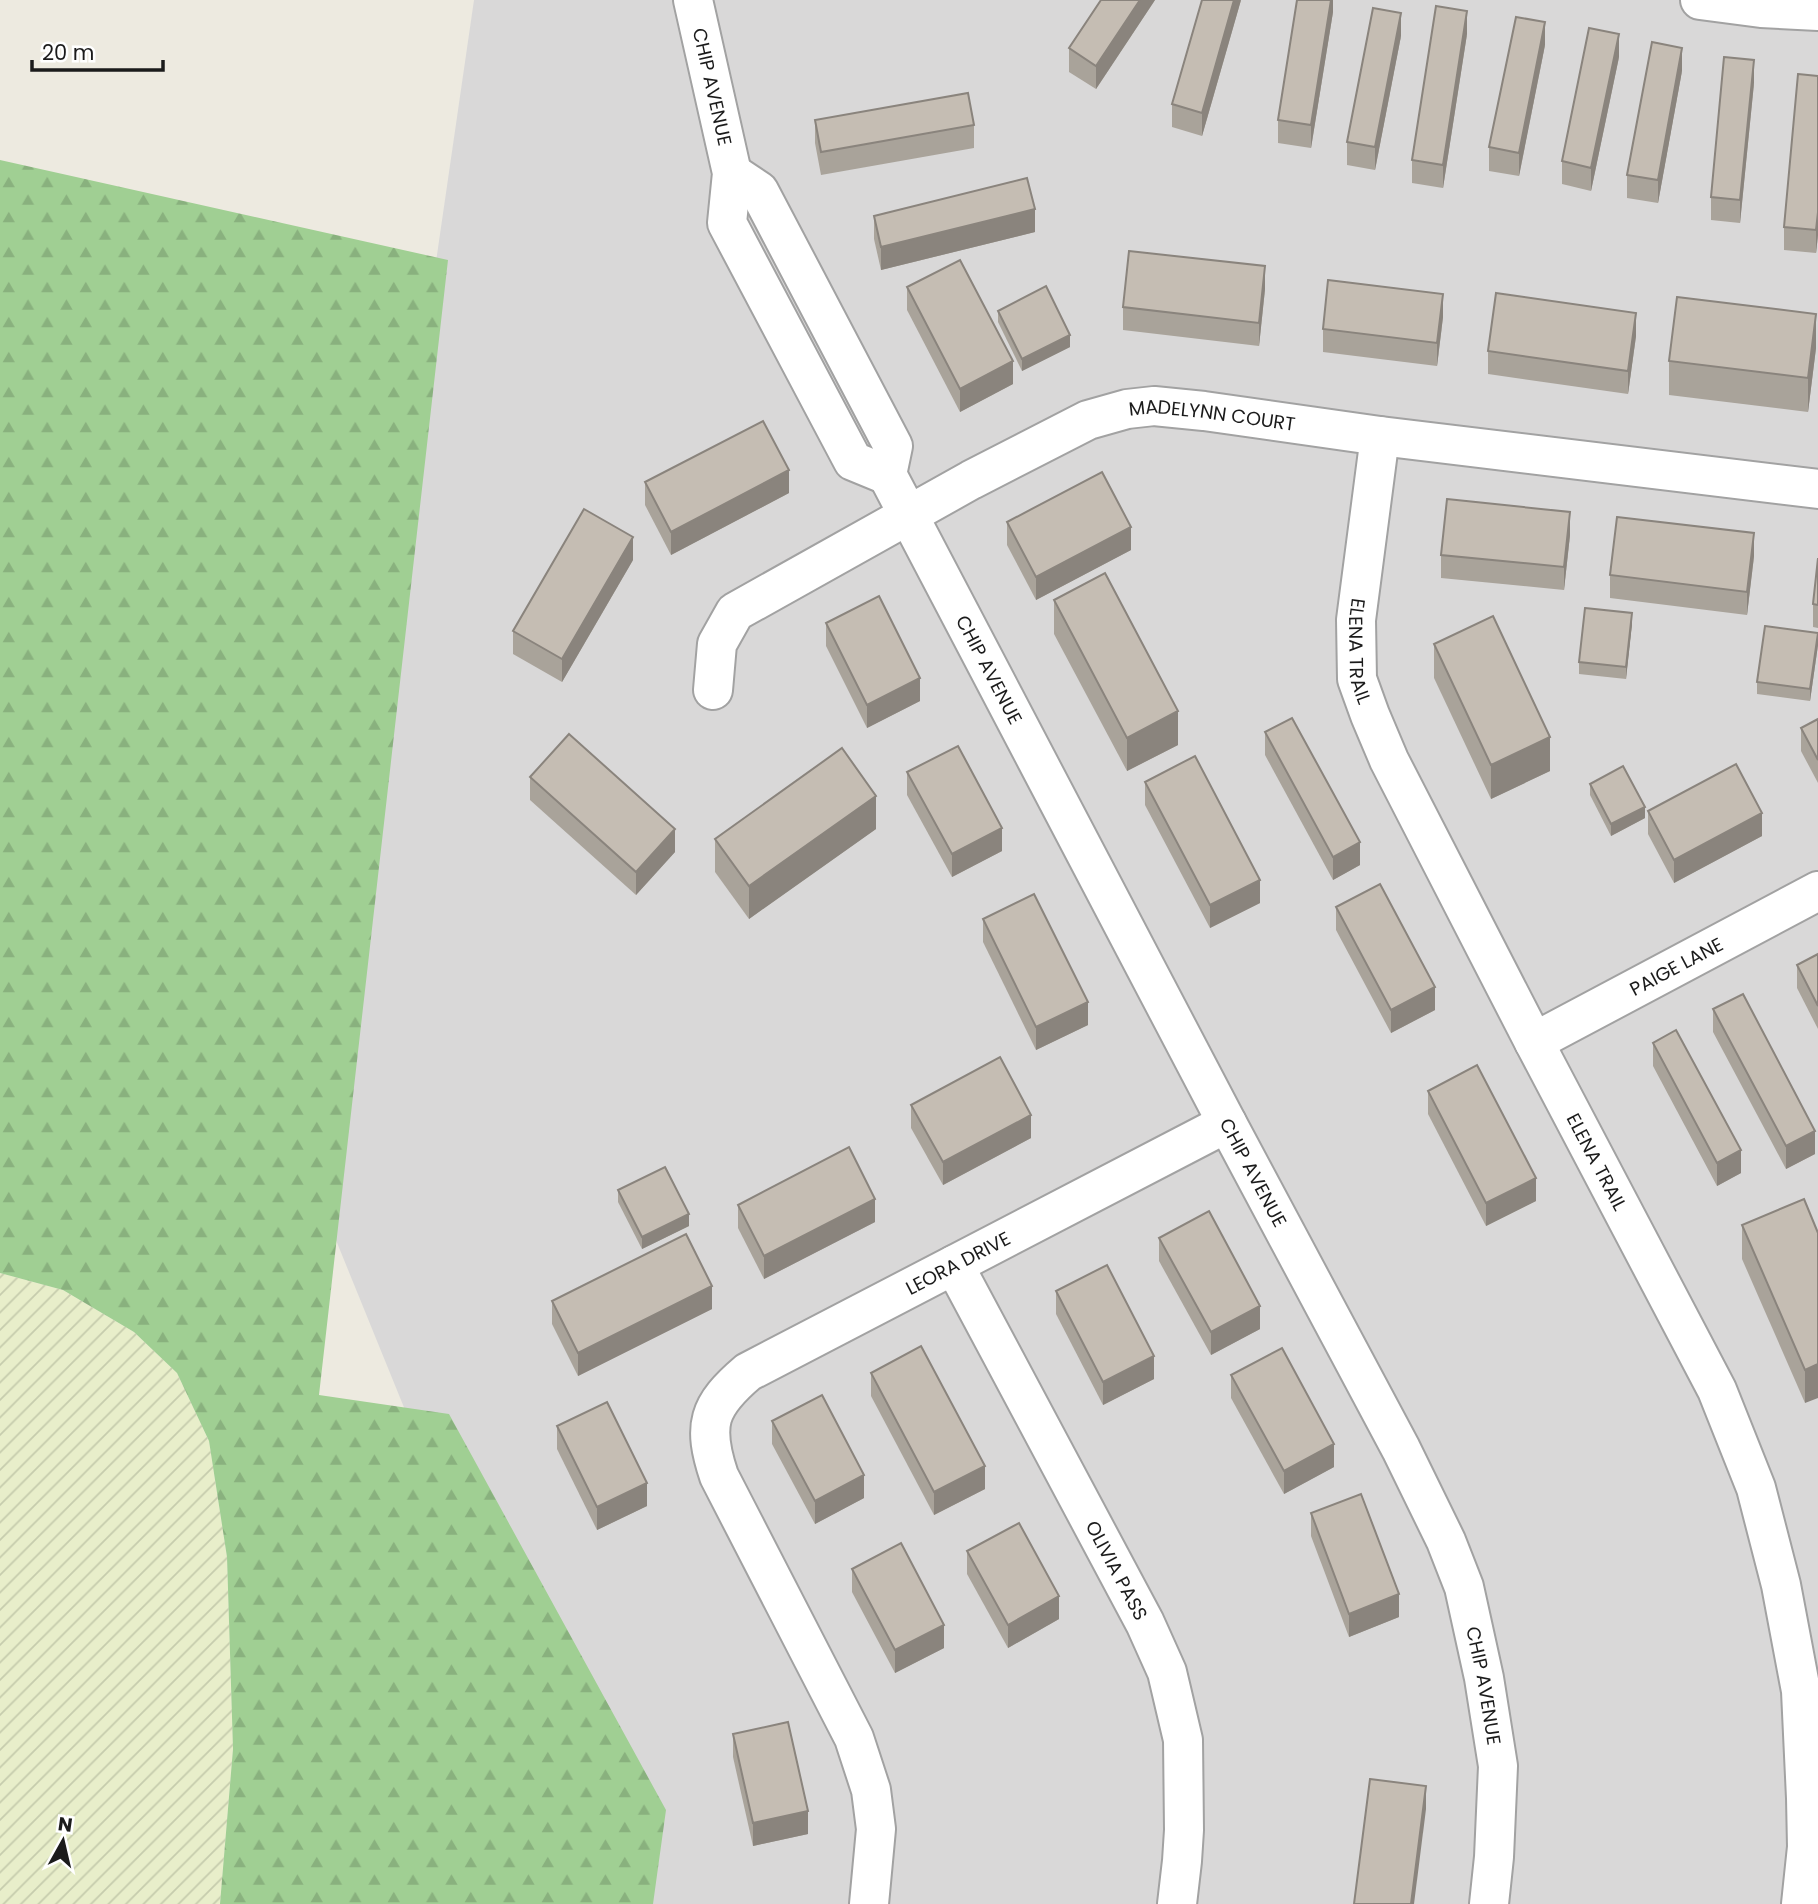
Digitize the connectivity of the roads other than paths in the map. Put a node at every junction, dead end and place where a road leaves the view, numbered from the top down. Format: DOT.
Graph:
graph roads {
  1 [pos="693,0"];
  2 [pos="1700,0"];
  3 [pos="1818,11"];
  4 [pos="732,173"];
  5 [pos="859,382"];
  6 [pos="822,403"];
  7 [pos="1380,436"];
  8 [pos="887,475"];
  9 [pos="1818,489"];
  10 [pos="908,514"];
  11 [pos="713,690"];
  12 [pos="1818,891"];
  13 [pos="1534,1042"];
  14 [pos="1227,1123"];
  15 [pos="954,1265"];
  16 [pos="869,1904"];
  17 [pos="1177,1904"];
  18 [pos="1489,1904"];
  19 [pos="1801,1904"];
  1 -- 4 [label="street, CHIP AVENUE"];
  2 -- 3 [label="street"];
  4 -- 5 [label="street, CHIP AVENUE"];
  4 -- 6 [label="street, CHIP AVENUE"];
  5 -- 6 [label="street"];
  5 -- 8 [label="street, CHIP AVENUE"];
  6 -- 8 [label="street, CHIP AVENUE"];
  7 -- 9 [label="street, MADELYNN COURT"];
  7 -- 10 [label="street, MADELYNN COURT"];
  7 -- 13 [label="street, ELENA TRAIL"];
  8 -- 10 [label="street, CHIP AVENUE"];
  10 -- 11 [label="street, MADELYNN COURT"];
  10 -- 14 [label="street, CHIP AVENUE"];
  12 -- 13 [label="street, PAIGE LANE"];
  13 -- 19 [label="street, ELENA TRAIL"];
  14 -- 15 [label="street, LEORA DRIVE"];
  14 -- 18 [label="street, CHIP AVENUE"];
  15 -- 16 [label="street, LEORA DRIVE"];
  15 -- 17 [label="street, OLIVIA PASS"];
}
